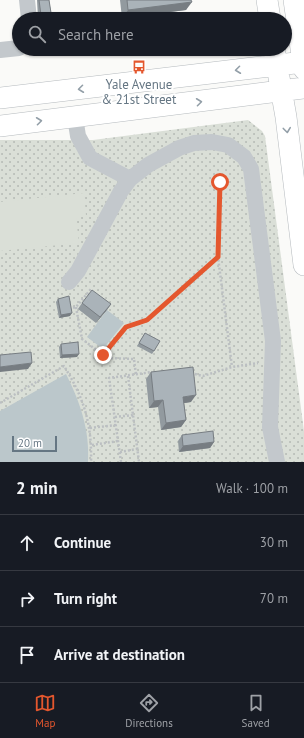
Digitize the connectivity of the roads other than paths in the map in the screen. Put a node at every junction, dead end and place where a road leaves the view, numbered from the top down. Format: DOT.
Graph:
graph roads {
  1 [pos="27,0"];
  2 [pos="267,0"];
  3 [pos="294,0"];
  4 [pos="28,12"];
  5 [pos="269,12"];
  6 [pos="12,49"];
  7 [pos="0,50"];
  8 [pos="275,57"];
  9 [pos="304,64"];
  10 [pos="304,88"];
  11 [pos="281,91"];
  12 [pos="0,98"];
  13 [pos="75,117"];
  14 [pos="0,126"];
  15 [pos="130,179"];
  16 [pos="304,265"];
  17 [pos="69,282"];
  18 [pos="277,462"];
  1 -- 4 [label="lane"];
  2 -- 5 [label="main road"];
  3 -- 9 [label="main road"];
  6 -- 7 [label="lane"];
  8 -- 9 [label="main road"];
  8 -- 11 [label="main road"];
  8 -- 12 [label="main road, one-way"];
  10 -- 11 [label="main road"];
  13 -- 11 [label="main road, one-way"];
  11 -- 16 [label="main road, one-way"];
  14 -- 13 [label="main road, one-way"];
  13 -- 15 [label="lane"];
  15 -- 17 [label="lane"];
  15 -- 18 [label="lane"];
}
